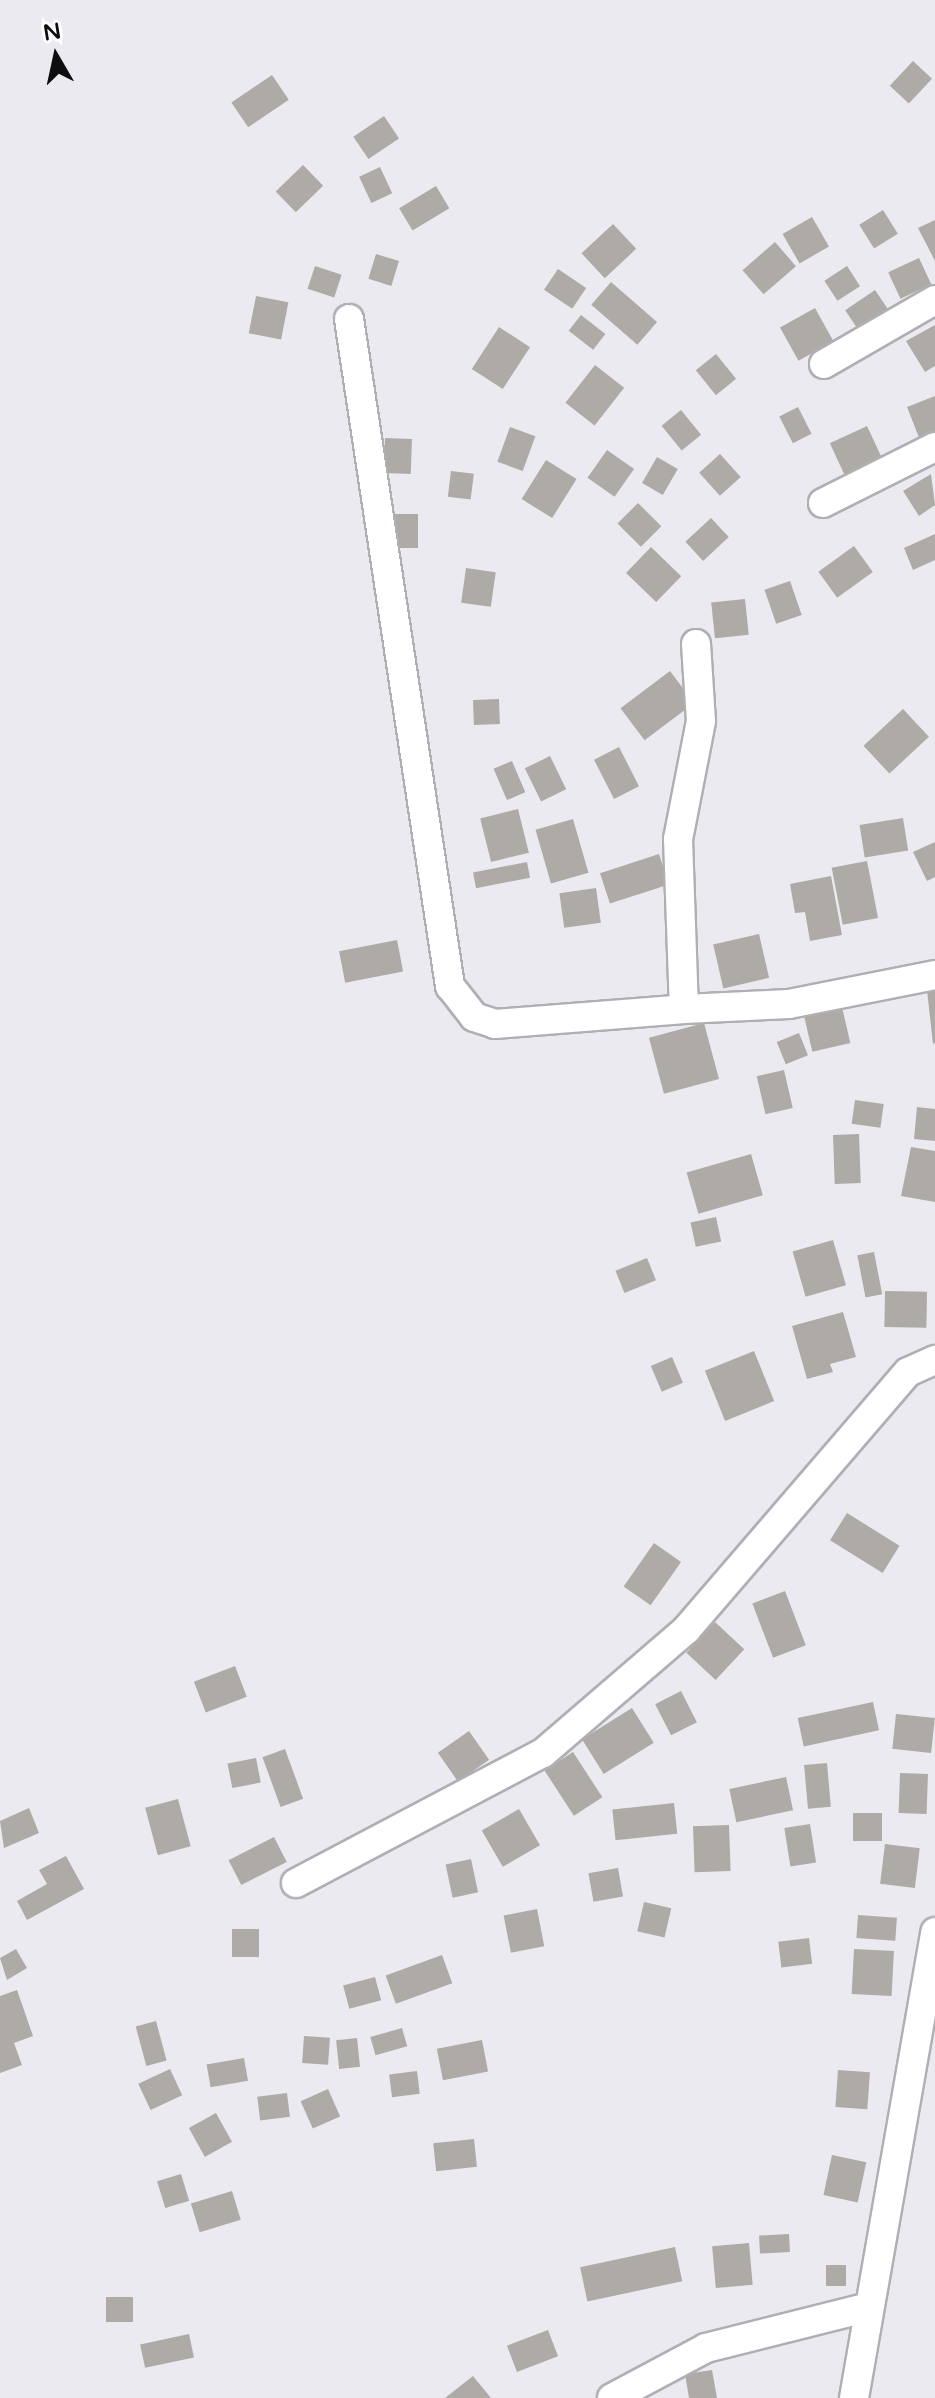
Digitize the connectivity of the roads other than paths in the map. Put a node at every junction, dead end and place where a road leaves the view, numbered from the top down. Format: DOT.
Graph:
graph roads {
  1 [pos="935,300"];
  2 [pos="349,319"];
  3 [pos="824,364"];
  4 [pos="935,447"];
  5 [pos="823,503"];
  6 [pos="696,644"];
  7 [pos="935,975"];
  8 [pos="684,1009"];
  9 [pos="935,1360"];
  10 [pos="296,1883"];
  11 [pos="935,1932"];
  12 [pos="869,2307"];
  13 [pos="612,2398"];
  14 [pos="854,2398"];
  1 -- 3 [label="street"];
  2 -- 8 [label="street"];
  4 -- 5 [label="street"];
  6 -- 8 [label="street"];
  7 -- 8 [label="street"];
  9 -- 10 [label="street"];
  11 -- 12 [label="street"];
  12 -- 13 [label="street"];
  12 -- 14 [label="street"];
}
